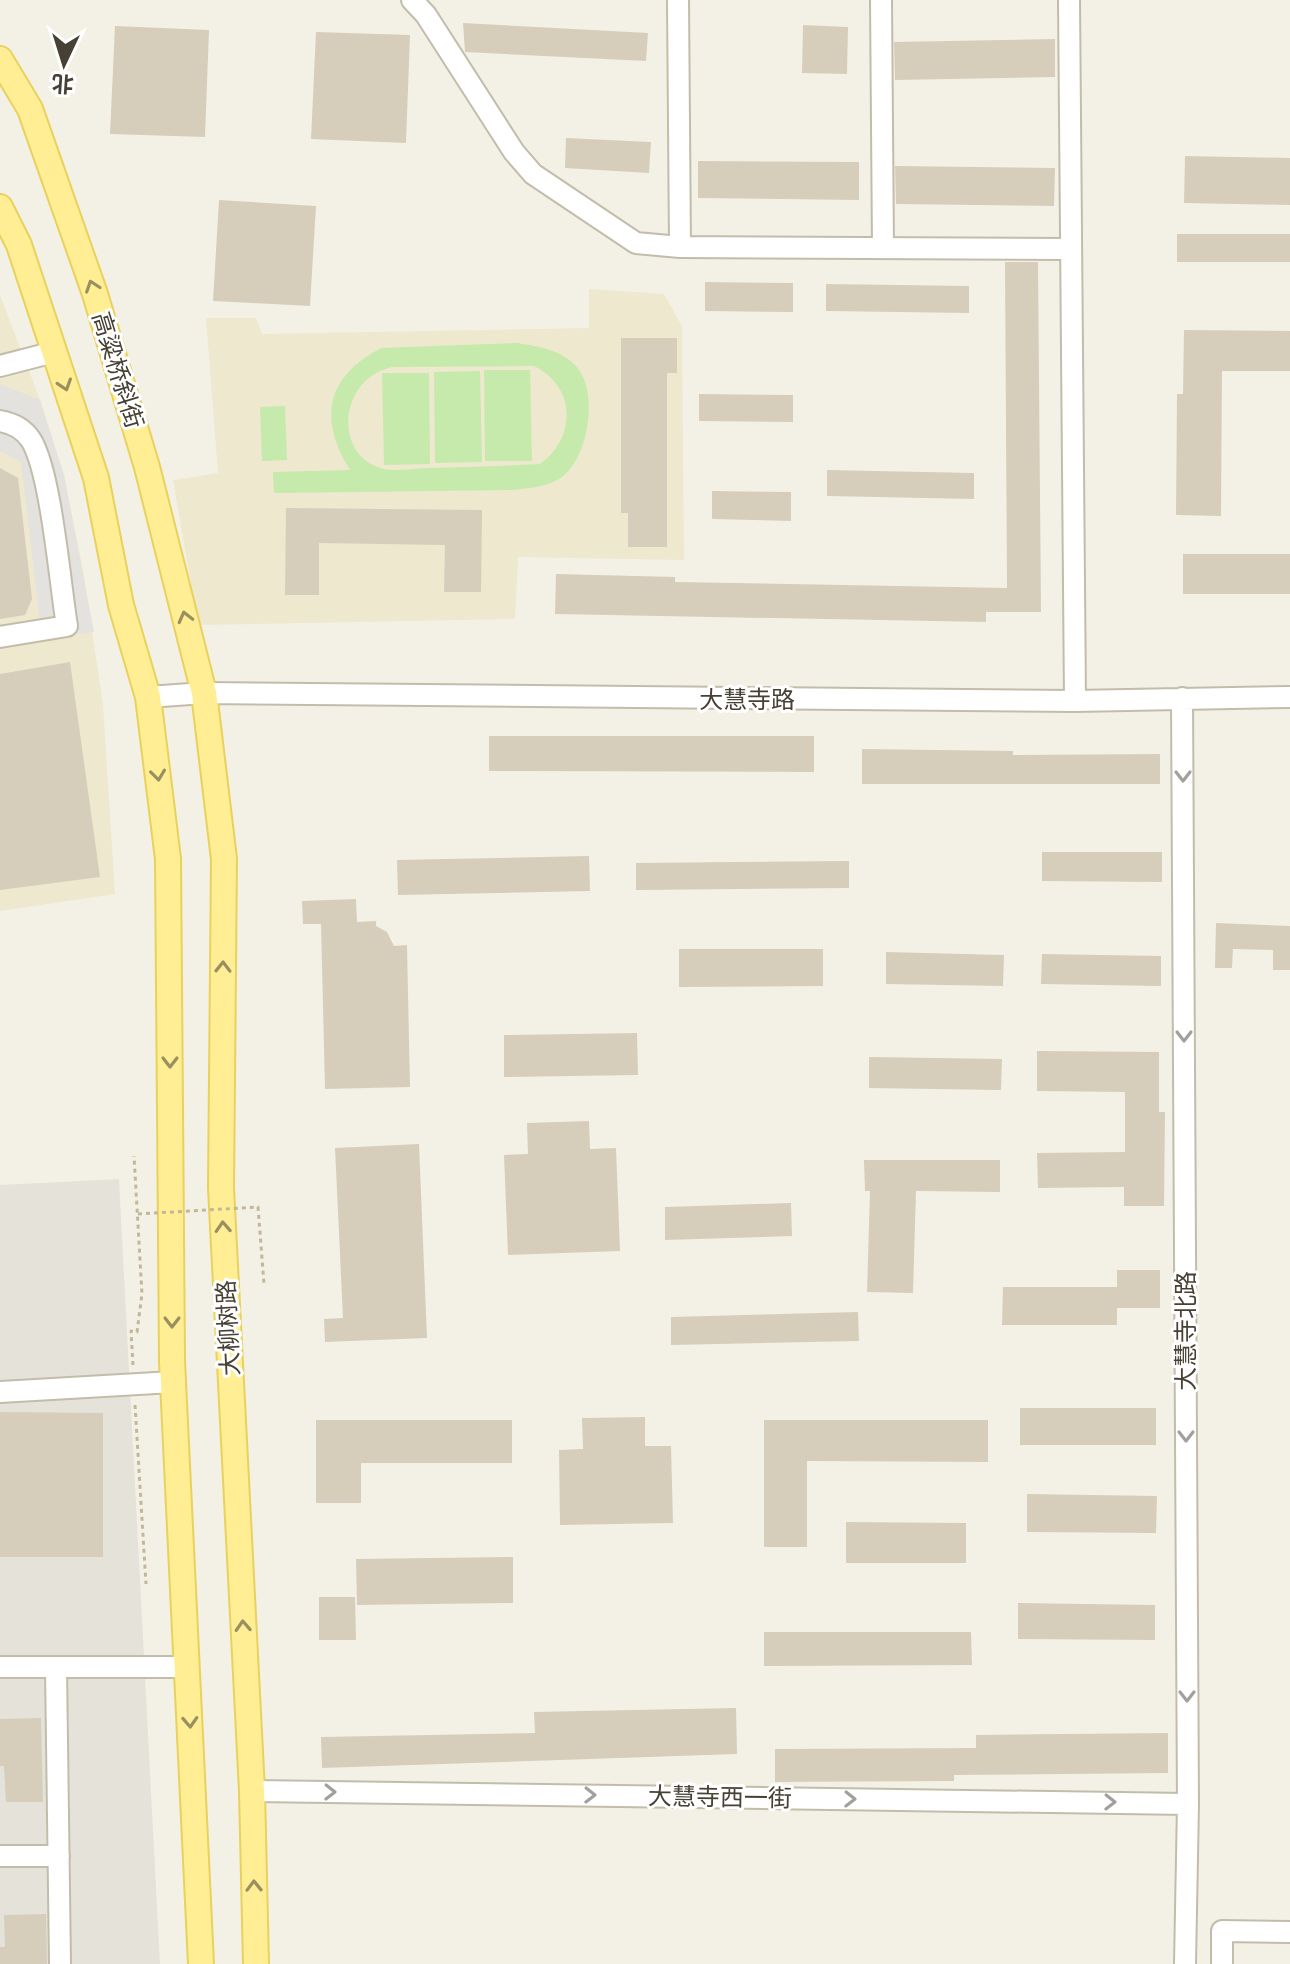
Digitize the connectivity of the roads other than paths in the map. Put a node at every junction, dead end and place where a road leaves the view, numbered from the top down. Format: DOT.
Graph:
graph roads {
  1 [pos="412,0"];
  2 [pos="678,0"];
  3 [pos="881,0"];
  4 [pos="1069,0"];
  5 [pos="0,59"];
  6 [pos="0,207"];
  7 [pos="680,247"];
  8 [pos="883,248"];
  9 [pos="1070,249"];
  10 [pos="54,352"];
  11 [pos="0,366"];
  12 [pos="0,421"];
  13 [pos="0,637"];
  14 [pos="204,693"];
  15 [pos="148,697"];
  16 [pos="1290,697"];
  17 [pos="1182,698"];
  18 [pos="1075,701"];
  19 [pos="173,1382"];
  20 [pos="0,1392"];
  21 [pos="0,1667"];
  22 [pos="56,1667"];
  23 [pos="187,1667"];
  24 [pos="252,1791"];
  25 [pos="1188,1804"];
  26 [pos="0,1856"];
  27 [pos="59,1856"];
  28 [pos="1290,1932"];
  29 [pos="60,1964"];
  30 [pos="201,1964"];
  31 [pos="256,1964"];
  32 [pos="1185,1964"];
  33 [pos="1222,1964"];
  1 -- 7 [label="street"];
  2 -- 7 [label="street"];
  3 -- 8 [label="street"];
  4 -- 9 [label="street"];
  14 -- 5 [label="main road, 高粱桥斜街, one-way"];
  6 -- 10 [label="main road"];
  7 -- 8 [label="street"];
  8 -- 9 [label="street"];
  9 -- 18 [label="street"];
  10 -- 11 [label="street"];
  10 -- 15 [label="main road, one-way"];
  12 -- 13 [label="street"];
  14 -- 15 [label="street, 大慧寺路"];
  14 -- 18 [label="street, 大慧寺路"];
  24 -- 14 [label="main road, 大柳树路, one-way"];
  15 -- 19 [label="main road, one-way"];
  16 -- 17 [label="street, 大慧寺路"];
  17 -- 18 [label="street, 大慧寺路"];
  17 -- 25 [label="street, 大慧寺北路, one-way"];
  19 -- 20 [label="street"];
  19 -- 23 [label="main road"];
  21 -- 22 [label="street"];
  22 -- 23 [label="street"];
  22 -- 27 [label="street"];
  23 -- 30 [label="main road, one-way"];
  24 -- 25 [label="street, 大慧寺西一街, one-way"];
  31 -- 24 [label="main road, 大柳树路, one-way"];
  25 -- 32 [label="street, 大慧寺北路"];
  26 -- 27 [label="street"];
  27 -- 29 [label="street"];
  28 -- 33 [label="street"];
}
